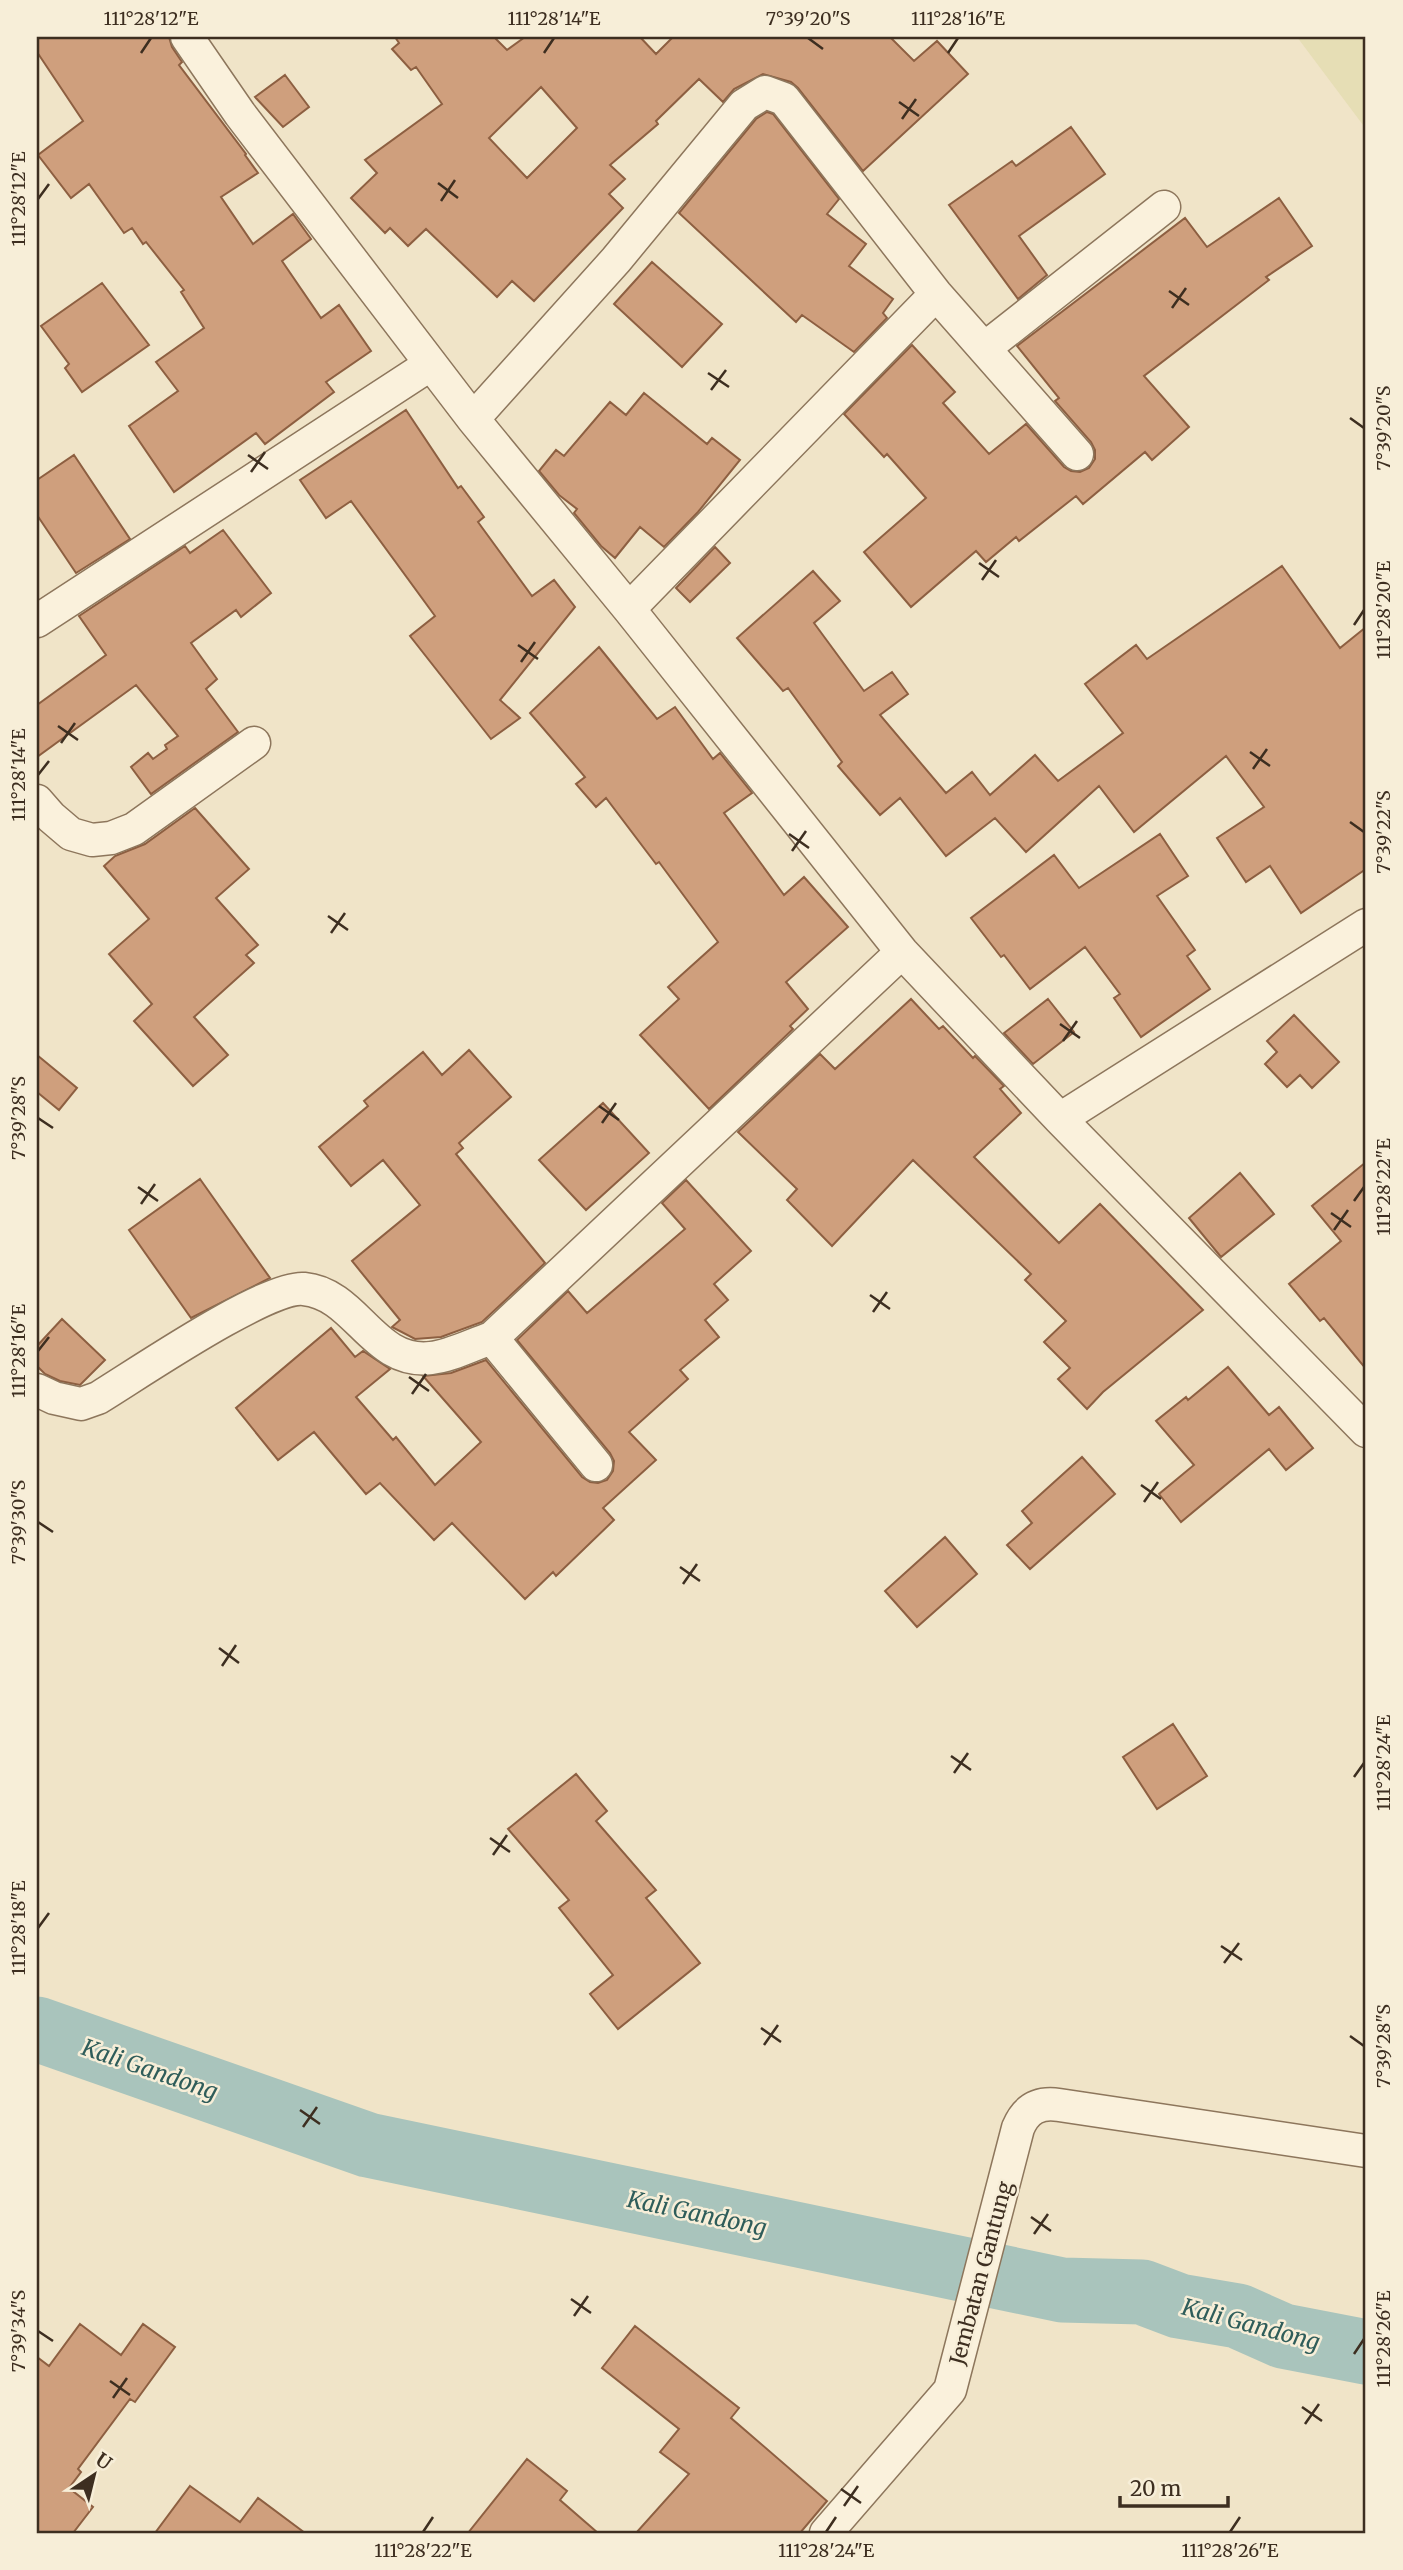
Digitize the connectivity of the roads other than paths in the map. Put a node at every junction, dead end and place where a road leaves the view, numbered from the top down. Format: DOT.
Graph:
graph roads {
  1 [pos="187,37"];
  2 [pos="1164,207"];
  3 [pos="936,294"];
  4 [pos="985,348"];
  5 [pos="431,364"];
  6 [pos="473,419"];
  7 [pos="1077,454"];
  8 [pos="629,609"];
  9 [pos="37,621"];
  10 [pos="254,743"];
  11 [pos="37,800"];
  12 [pos="1366,925"];
  13 [pos="902,952"];
  14 [pos="1060,1119"];
  15 [pos="492,1338"];
  16 [pos="37,1390"];
  17 [pos="1366,1431"];
  18 [pos="596,1465"];
  19 [pos="1366,2151"];
  20 [pos="826,2533"];
  1 -- 5 [label="street"];
  2 -- 4 [label="street"];
  3 -- 4 [label="street"];
  3 -- 6 [label="street"];
  3 -- 8 [label="street"];
  4 -- 7 [label="street"];
  5 -- 6 [label="street"];
  5 -- 9 [label="street"];
  6 -- 8 [label="street"];
  8 -- 13 [label="street"];
  10 -- 11 [label="street"];
  12 -- 14 [label="street"];
  13 -- 14 [label="street"];
  13 -- 15 [label="street"];
  14 -- 17 [label="street"];
  15 -- 16 [label="street"];
  15 -- 18 [label="street"];
  19 -- 20 [label="street, Jembatan Gantung"];
}
